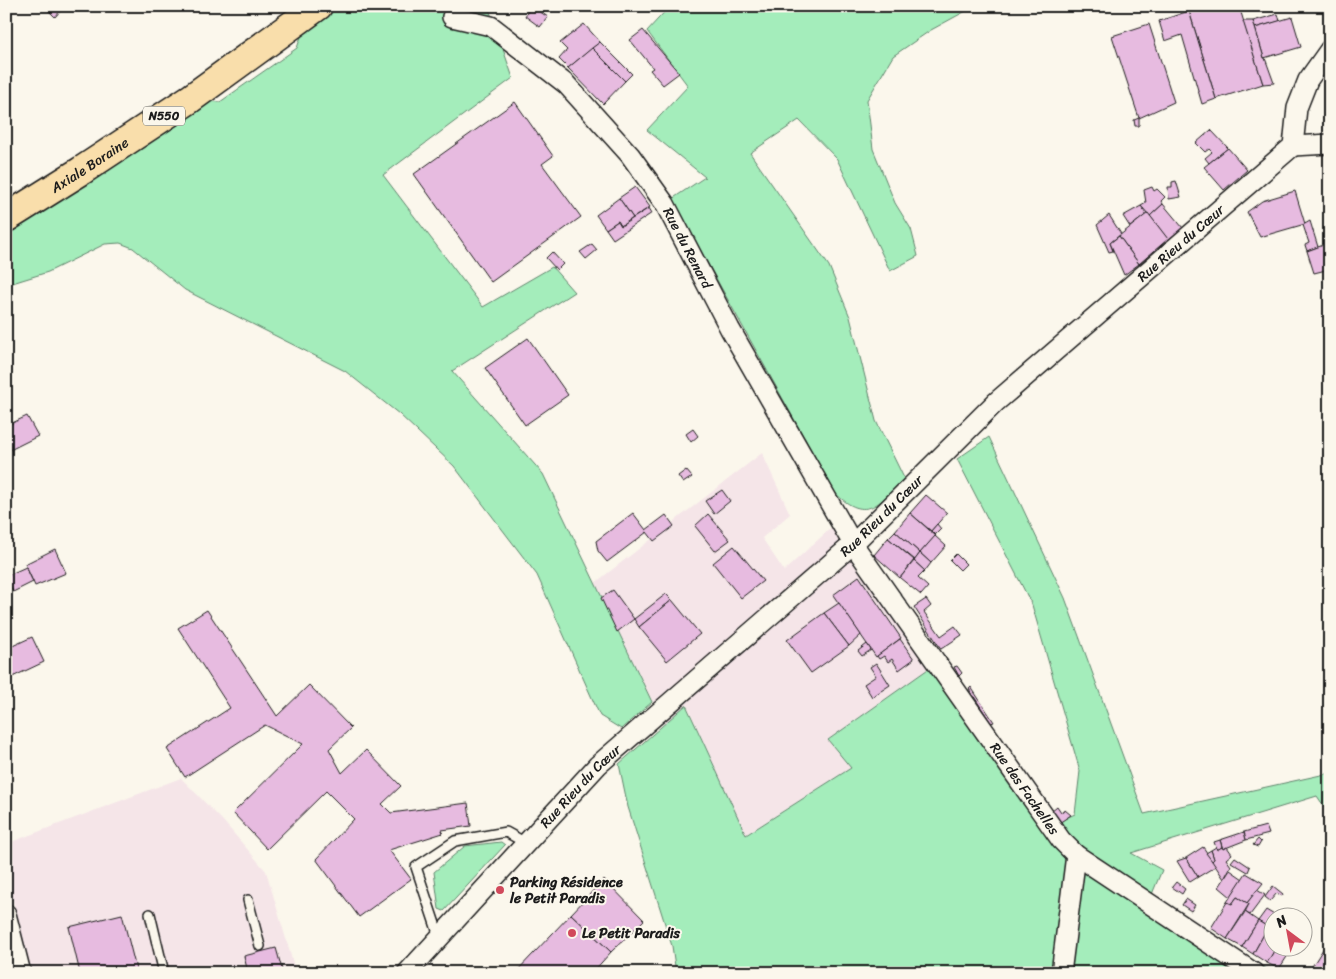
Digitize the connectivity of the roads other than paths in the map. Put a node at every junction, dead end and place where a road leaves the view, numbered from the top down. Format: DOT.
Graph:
graph roads {
  1 [pos="318,6"];
  2 [pos="452,17"];
  3 [pos="1330,50"];
  4 [pos="1330,144"];
  5 [pos="1292,146"];
  6 [pos="6,218"];
  7 [pos="853,544"];
  8 [pos="526,843"];
  9 [pos="1076,855"];
  10 [pos="248,900"];
  11 [pos="6,914"];
  12 [pos="150,914"];
  13 [pos="439,936"];
  14 [pos="260,946"];
  15 [pos="20,973"];
  16 [pos="164,973"];
  17 [pos="407,973"];
  18 [pos="1061,973"];
  19 [pos="1254,973"];
  1 -- 6 [label="main road, Axiale Boraine / N550"];
  2 -- 7 [label="street, Rue du Renard"];
  3 -- 5 [label="street"];
  4 -- 5 [label="street"];
  5 -- 7 [label="street, Rue Rieu du Cœur"];
  7 -- 8 [label="street, Rue Rieu du Cœur"];
  7 -- 9 [label="street, Rue des Fachelles"];
  8 -- 13 [label="street, Rue Rieu du Cœur"];
  8 -- 13 [label="lane"];
  9 -- 18 [label="street"];
  9 -- 19 [label="street, Rue des Fachelles"];
  10 -- 14 [label="lane"];
  11 -- 15 [label="street"];
  12 -- 16 [label="lane"];
  13 -- 17 [label="street, Rue Rieu du Cœur"];
}
